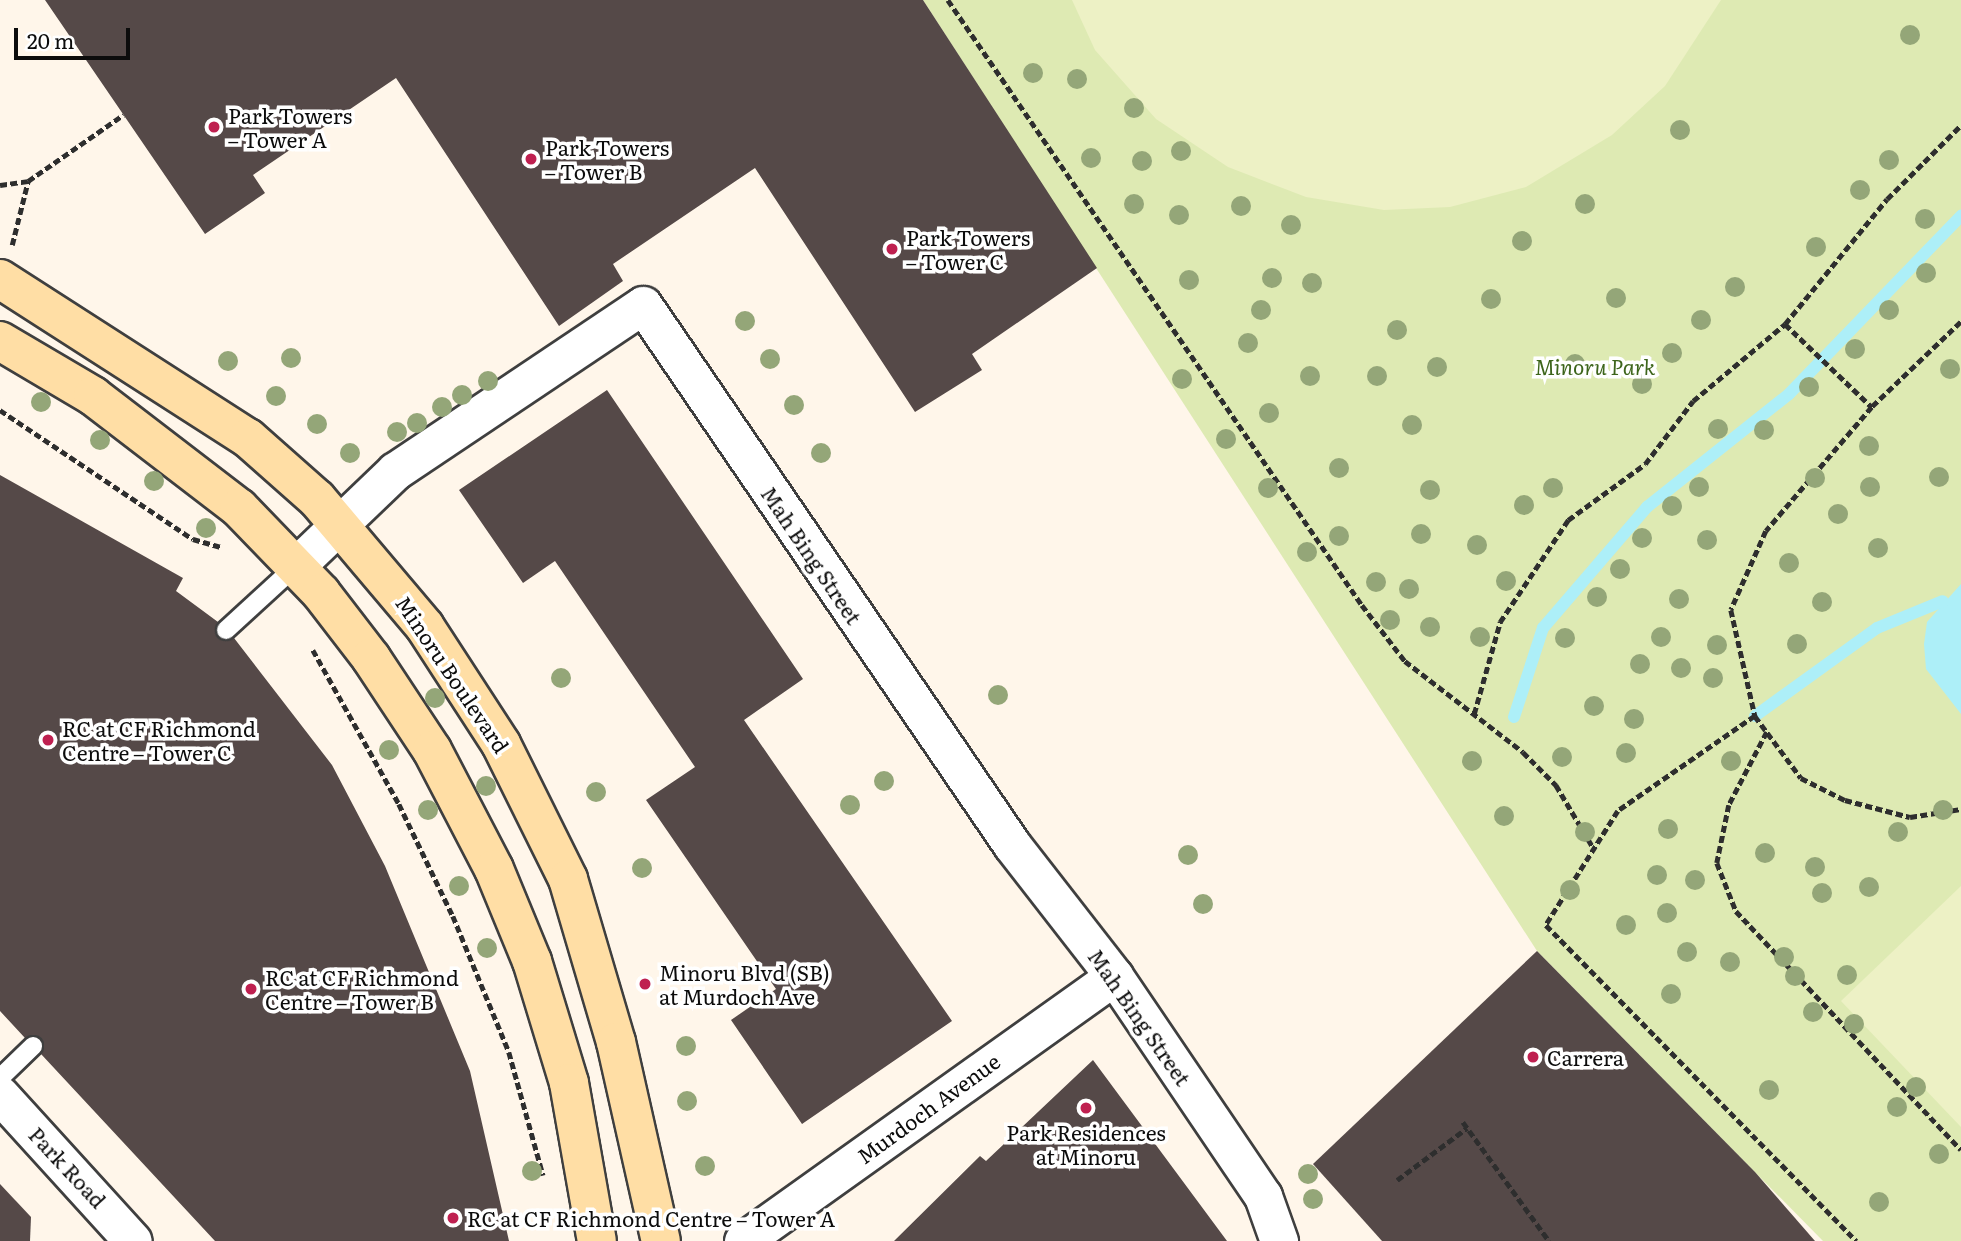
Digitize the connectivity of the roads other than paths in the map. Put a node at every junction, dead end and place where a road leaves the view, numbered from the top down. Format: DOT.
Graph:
graph roads {
  1 [pos="6,263"];
  2 [pos="0,341"];
  3 [pos="340,524"];
  4 [pos="297,565"];
  5 [pos="226,630"];
  6 [pos="1114,976"];
  7 [pos="33,1046"];
  8 [pos="0,1078"];
  9 [pos="0,1095"];
  10 [pos="133,1241"];
  11 [pos="597,1241"];
  12 [pos="661,1241"];
  13 [pos="743,1241"];
  14 [pos="1279,1241"];
  1 -- 3 [label="street, Minoru Boulevard"];
  2 -- 4 [label="street"];
  3 -- 4 [label="street, Mah Bing Street"];
  3 -- 6 [label="street, Mah Bing Street"];
  3 -- 12 [label="street, Minoru Boulevard"];
  4 -- 5 [label="lane, Mah Bing Street"];
  4 -- 11 [label="street"];
  6 -- 13 [label="street, Murdoch Avenue"];
  6 -- 14 [label="street, Mah Bing Street"];
  7 -- 8 [label="lane"];
  9 -- 10 [label="street, Park Road"];
}
